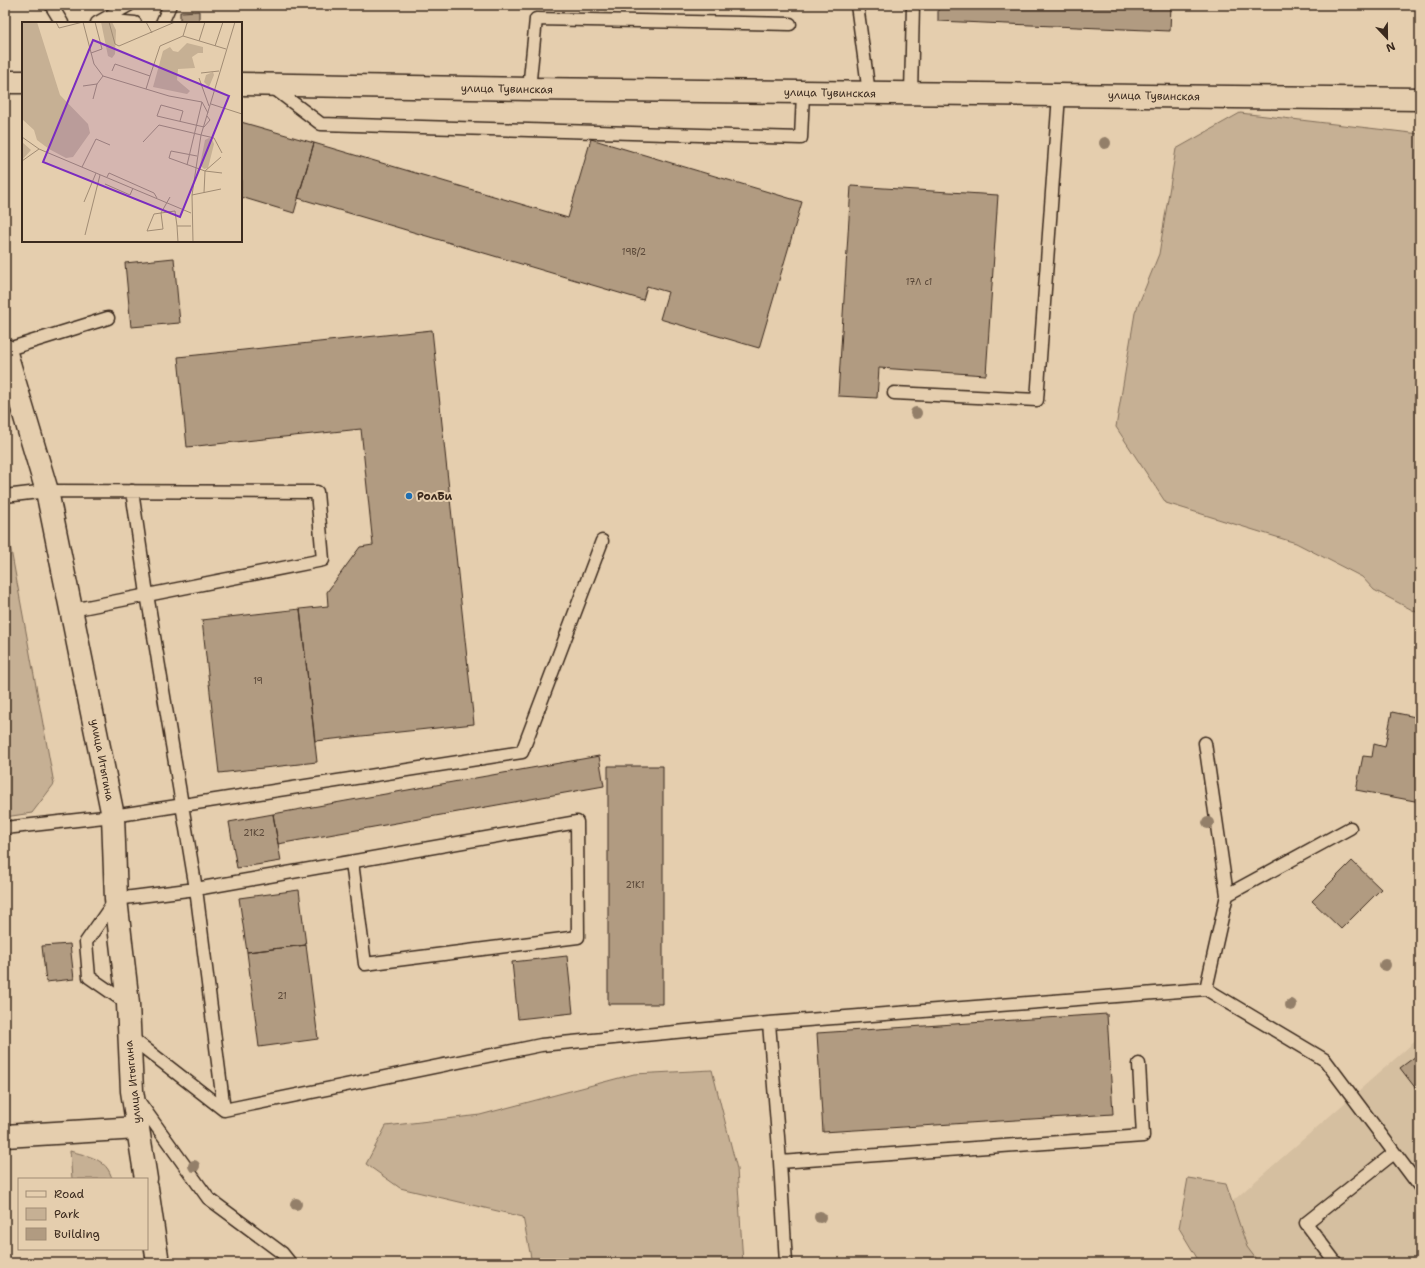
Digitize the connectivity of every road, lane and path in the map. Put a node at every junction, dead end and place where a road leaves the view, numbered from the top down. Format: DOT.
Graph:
graph roads {
  1 [pos="51,5"];
  2 [pos="129,5"];
  3 [pos="170,5"];
  4 [pos="857,5"];
  5 [pos="913,5"];
  6 [pos="100,21"];
  7 [pos="61,22"];
  8 [pos="118,22"];
  9 [pos="162,22"];
  10 [pos="790,24"];
  11 [pos="5,82"];
  12 [pos="22,82"];
  13 [pos="242,84"];
  14 [pos="269,85"];
  15 [pos="529,89"];
  16 [pos="803,93"];
  17 [pos="869,93"];
  18 [pos="911,94"];
  19 [pos="1059,95"];
  20 [pos="1420,99"];
  21 [pos="108,318"];
  22 [pos="5,350"];
  23 [pos="894,393"];
  24 [pos="47,491"];
  25 [pos="132,491"];
  26 [pos="5,496"];
  27 [pos="602,541"];
  28 [pos="147,594"];
  29 [pos="72,610"];
  30 [pos="1205,744"];
  31 [pos="183,805"];
  32 [pos="113,816"];
  33 [pos="5,828"];
  34 [pos="1350,828"];
  35 [pos="352,862"];
  36 [pos="196,889"];
  37 [pos="1227,895"];
  38 [pos="116,900"];
  39 [pos="1206,989"];
  40 [pos="128,1004"];
  41 [pos="769,1023"];
  42 [pos="128,1036"];
  43 [pos="1139,1064"];
  44 [pos="132,1091"];
  45 [pos="224,1110"];
  46 [pos="138,1128"];
  47 [pos="5,1136"];
  48 [pos="1394,1153"];
  49 [pos="780,1162"];
  50 [pos="146,1178"];
  51 [pos="1420,1187"];
  52 [pos="148,1195"];
  53 [pos="158,1263"];
  54 [pos="290,1263"];
  55 [pos="786,1263"];
  56 [pos="1336,1263"];
  1 -- 7 [label="lane"];
  2 -- 6 [label="lane"];
  3 -- 9 [label="lane"];
  4 -- 17 [label="lane"];
  5 -- 18 [label="lane"];
  6 -- 8 [label="lane"];
  10 -- 15 [label="lane"];
  11 -- 12 [label="street"];
  13 -- 14 [label="street, улица Тувинская"];
  14 -- 15 [label="street, улица Тувинская"];
  14 -- 16 [label="lane"];
  15 -- 16 [label="street, улица Тувинская"];
  16 -- 17 [label="street, улица Тувинская"];
  17 -- 18 [label="street, улица Тувинская"];
  18 -- 19 [label="street, улица Тувинская"];
  19 -- 20 [label="street, улица Тувинская"];
  19 -- 23 [label="lane"];
  21 -- 22 [label="lane"];
  22 -- 24 [label="street, улица Итыгина"];
  24 -- 25 [label="lane"];
  24 -- 26 [label="lane"];
  24 -- 29 [label="street, улица Итыгина"];
  25 -- 28 [label="lane"];
  25 -- 28 [label="lane"];
  27 -- 31 [label="lane"];
  28 -- 29 [label="lane"];
  28 -- 31 [label="lane"];
  29 -- 32 [label="street, улица Итыгина"];
  30 -- 37 [label="lane"];
  31 -- 32 [label="lane"];
  31 -- 36 [label="lane"];
  32 -- 33 [label="lane"];
  32 -- 38 [label="street, улица Итыгина"];
  34 -- 37 [label="lane"];
  35 -- 35 [label="lane"];
  35 -- 36 [label="lane"];
  36 -- 38 [label="lane"];
  36 -- 45 [label="lane"];
  37 -- 39 [label="lane"];
  38 -- 40 [label="street, улица Итыгина"];
  38 -- 40 [label="lane"];
  39 -- 41 [label="lane"];
  39 -- 48 [label="lane"];
  40 -- 42 [label="street, улица Итыгина"];
  41 -- 45 [label="lane"];
  41 -- 49 [label="lane"];
  42 -- 44 [label="street, улица Итыгина"];
  42 -- 45 [label="lane"];
  43 -- 49 [label="lane"];
  44 -- 46 [label="street, улица Итыгина"];
  44 -- 54 [label="lane"];
  46 -- 47 [label="street"];
  46 -- 50 [label="street, улица Итыгина"];
  48 -- 51 [label="lane"];
  48 -- 56 [label="lane"];
  49 -- 55 [label="lane"];
  52 -- 53 [label="street"];
}
